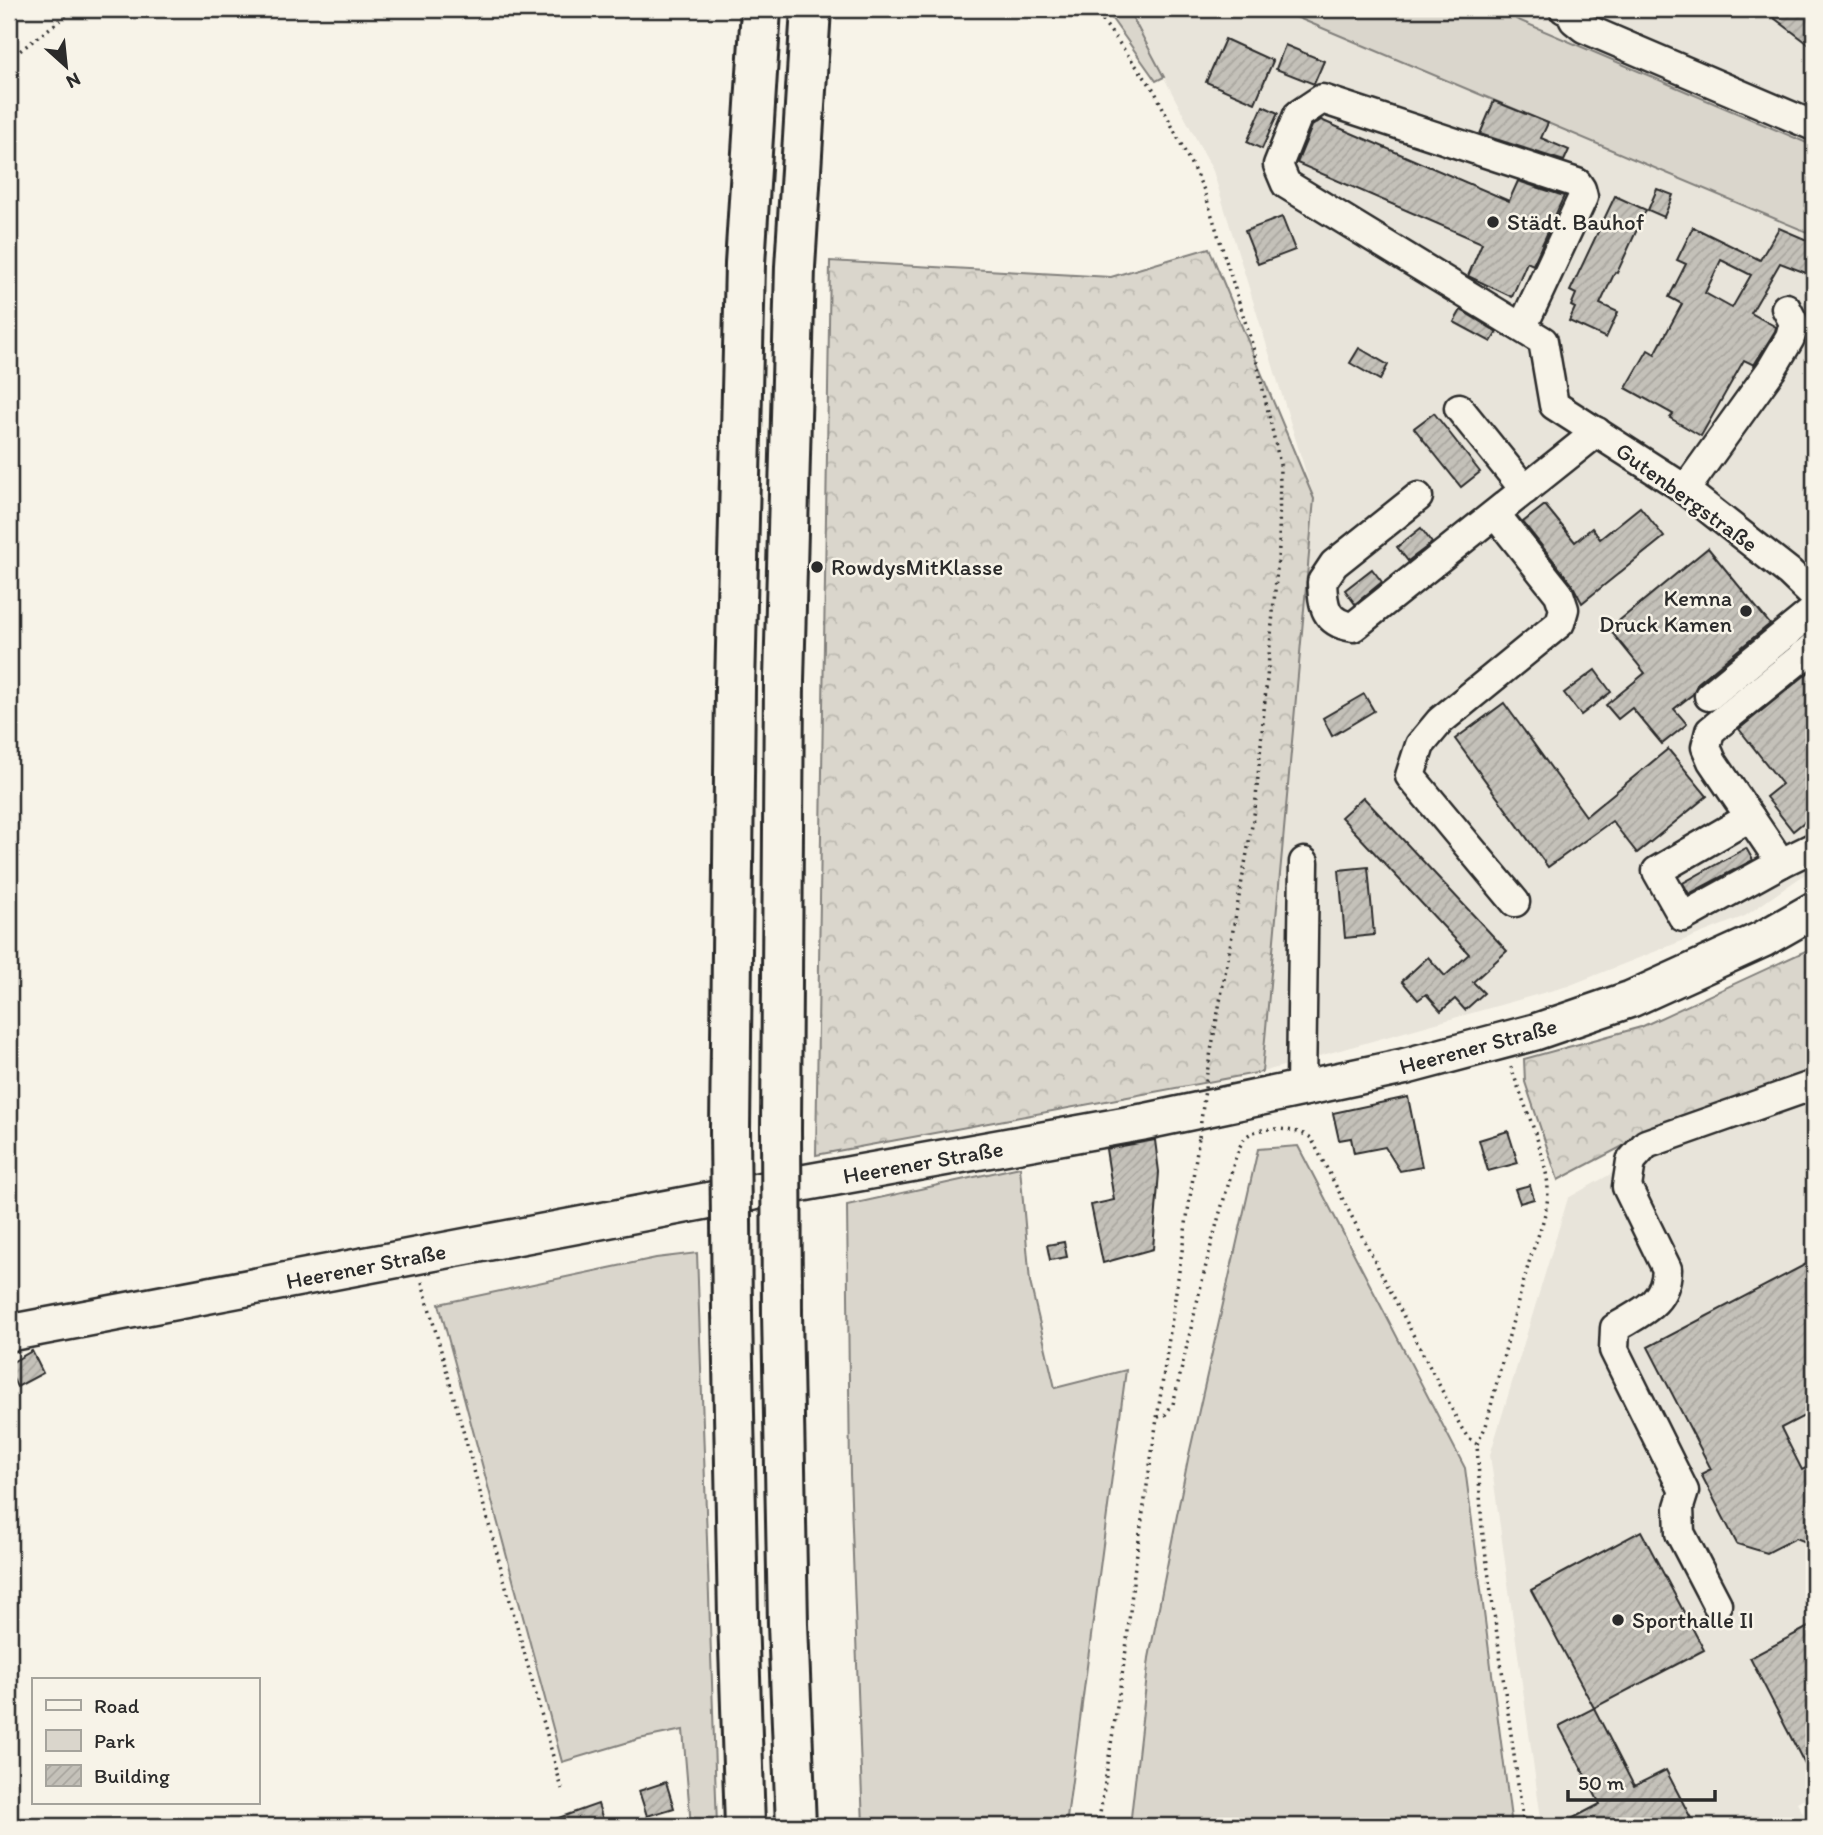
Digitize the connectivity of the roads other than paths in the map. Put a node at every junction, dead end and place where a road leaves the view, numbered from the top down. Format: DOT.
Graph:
graph roads {
  1 [pos="761,9"];
  2 [pos="811,9"];
  3 [pos="1564,9"];
  4 [pos="1814,126"];
  5 [pos="1786,308"];
  6 [pos="1522,328"];
  7 [pos="1459,408"];
  8 [pos="1597,432"];
  9 [pos="1685,490"];
  10 [pos="1525,491"];
  11 [pos="1418,497"];
  12 [pos="1496,515"];
  13 [pos="1814,596"];
  14 [pos="1814,610"];
  15 [pos="1814,647"];
  16 [pos="1709,696"];
  17 [pos="1750,817"];
  18 [pos="1814,847"];
  19 [pos="1304,862"];
  20 [pos="1781,863"];
  21 [pos="1515,902"];
  22 [pos="1814,910"];
  23 [pos="1814,1084"];
  24 [pos="1301,1089"];
  25 [pos="9,1333"];
  26 [pos="1717,1604"];
  27 [pos="745,1826"];
  28 [pos="796,1826"];
  1 -- 27 [label="highway, bridge"];
  2 -- 28 [label="highway, bridge"];
  3 -- 4 [label="street"];
  5 -- 9 [label="street"];
  6 -- 6 [label="street"];
  6 -- 8 [label="street, Gutenbergstraße"];
  7 -- 10 [label="street"];
  8 -- 9 [label="street, Gutenbergstraße"];
  8 -- 10 [label="street"];
  9 -- 13 [label="street, Gutenbergstraße"];
  10 -- 12 [label="street"];
  11 -- 12 [label="street"];
  12 -- 21 [label="street"];
  14 -- 16 [label="street"];
  15 -- 17 [label="street"];
  17 -- 20 [label="street"];
  17 -- 20 [label="street"];
  18 -- 20 [label="street"];
  19 -- 24 [label="street"];
  22 -- 24 [label="main road, Heerener Straße"];
  23 -- 26 [label="street"];
  24 -- 25 [label="main road, Heerener Straße"];
}
